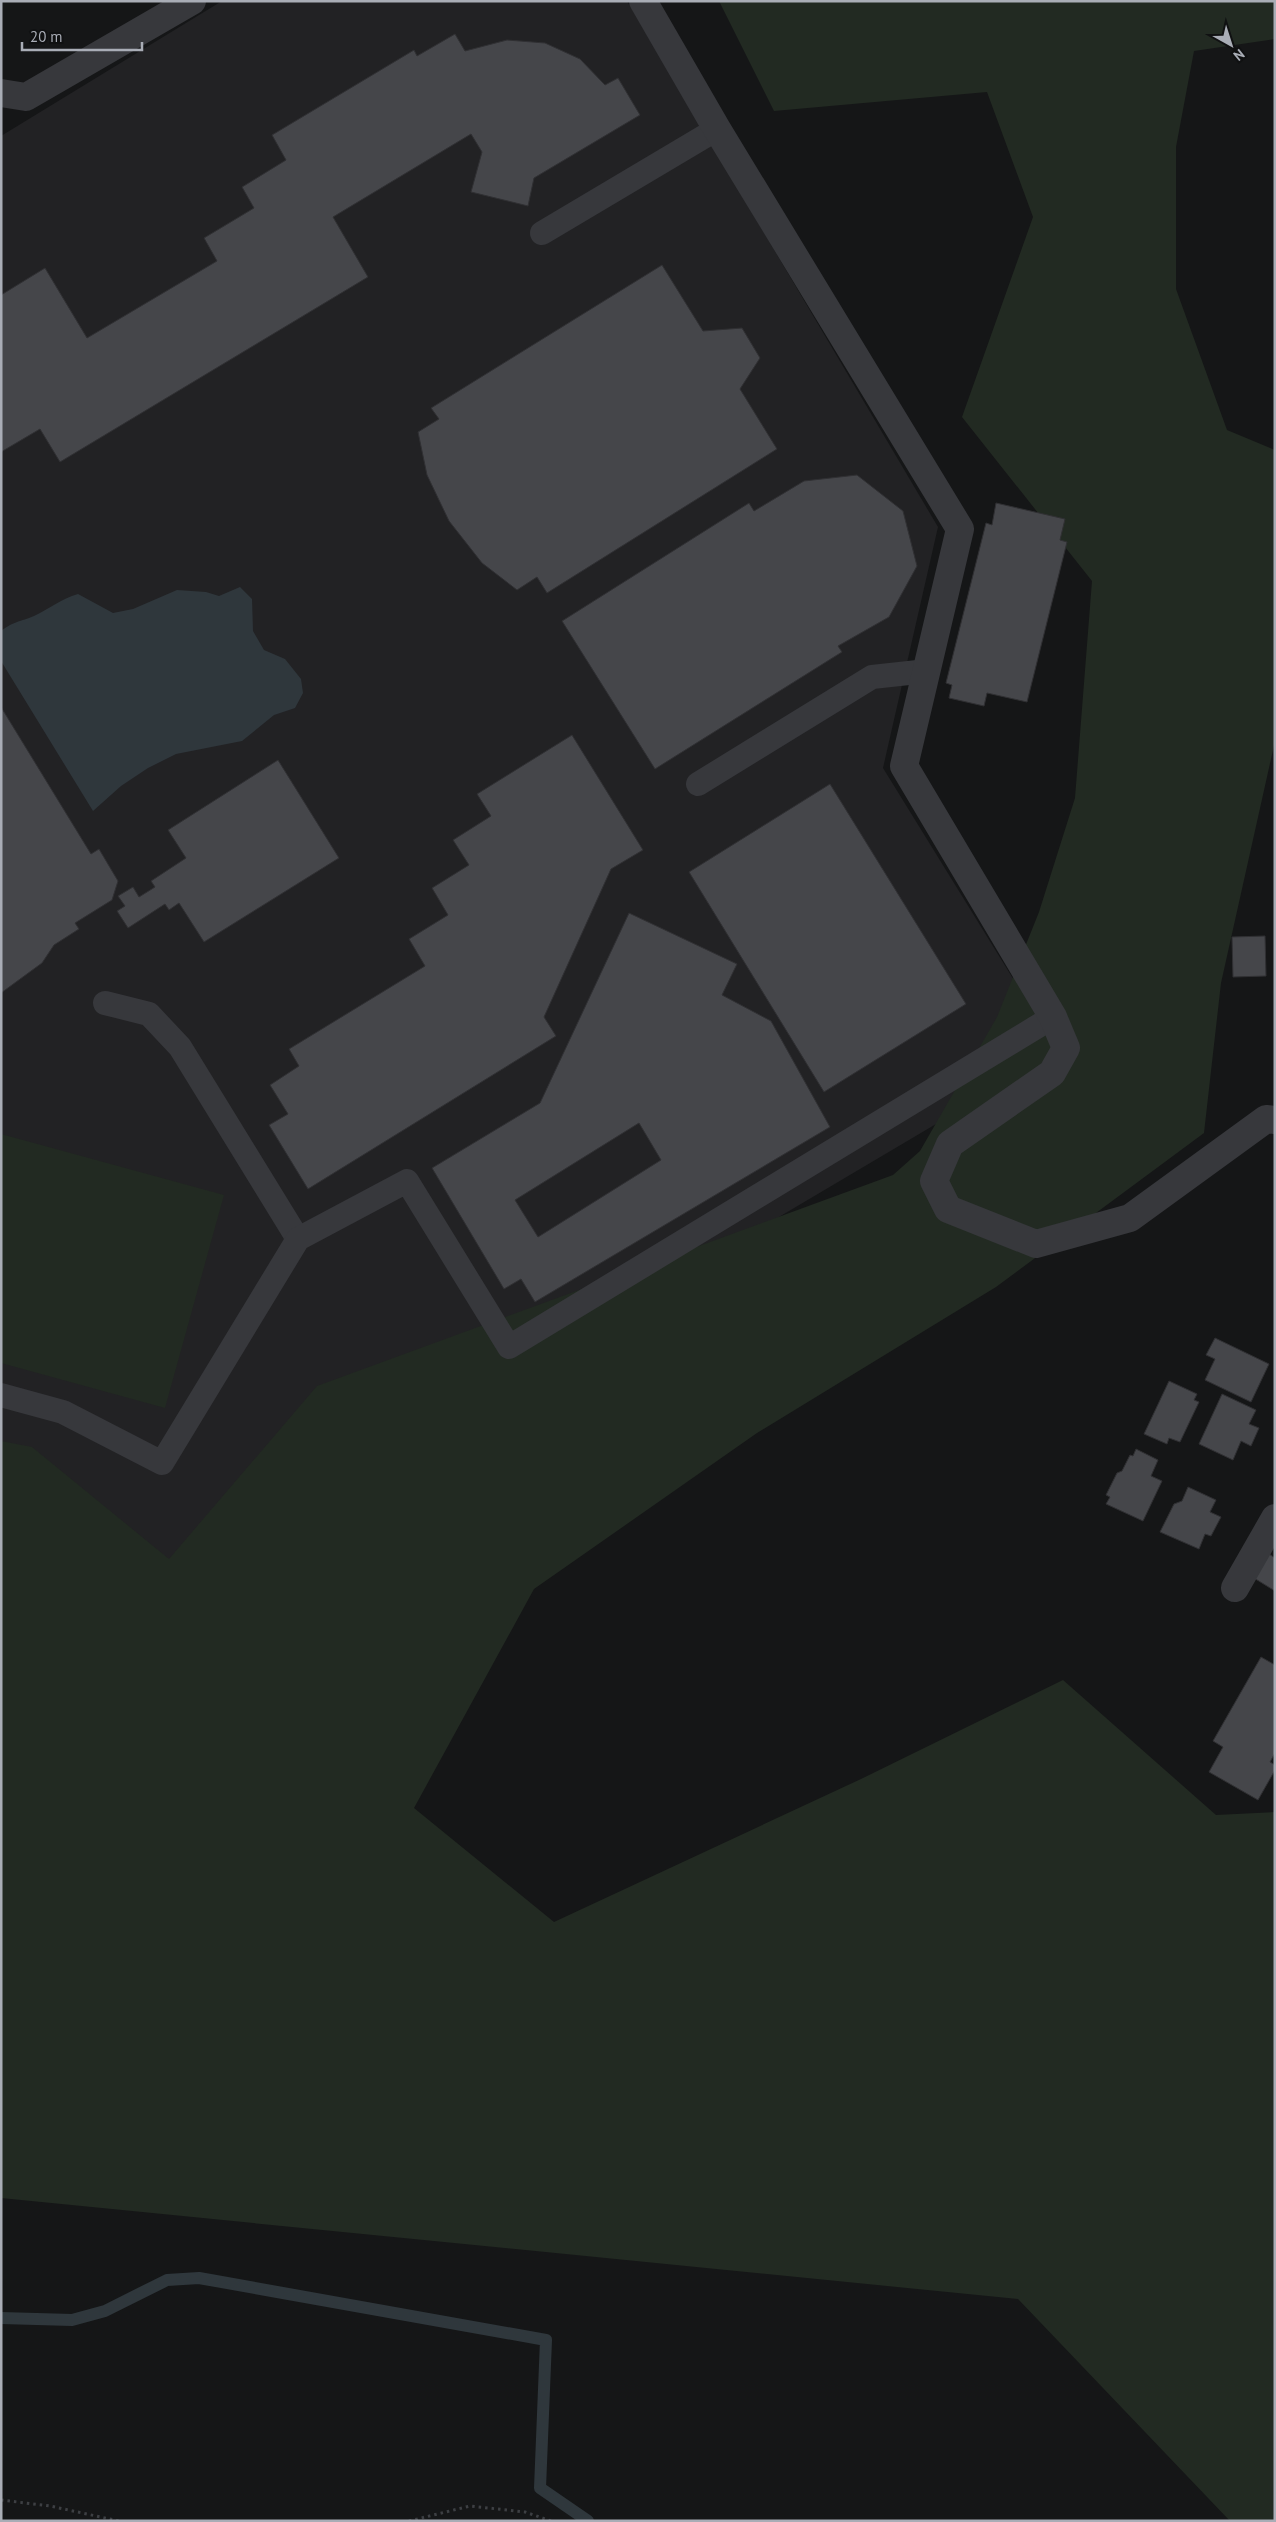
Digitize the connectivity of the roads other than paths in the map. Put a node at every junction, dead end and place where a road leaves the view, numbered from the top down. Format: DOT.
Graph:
graph roads {
  1 [pos="192,1"];
  2 [pos="643,1"];
  3 [pos="1,93"];
  4 [pos="717,129"];
  5 [pos="542,233"];
  6 [pos="927,671"];
  7 [pos="698,784"];
  8 [pos="105,1003"];
  9 [pos="1052,1017"];
  10 [pos="1275,1120"];
  11 [pos="298,1239"];
  12 [pos="1,1395"];
  13 [pos="1275,1518"];
  14 [pos="1235,1588"];
  1 -- 3 [label="street"];
  2 -- 4 [label="street"];
  4 -- 5 [label="lane"];
  4 -- 6 [label="street"];
  6 -- 7 [label="lane"];
  6 -- 9 [label="street"];
  8 -- 11 [label="lane"];
  9 -- 10 [label="street"];
  9 -- 11 [label="lane"];
  11 -- 12 [label="lane"];
  13 -- 14 [label="street"];
}
